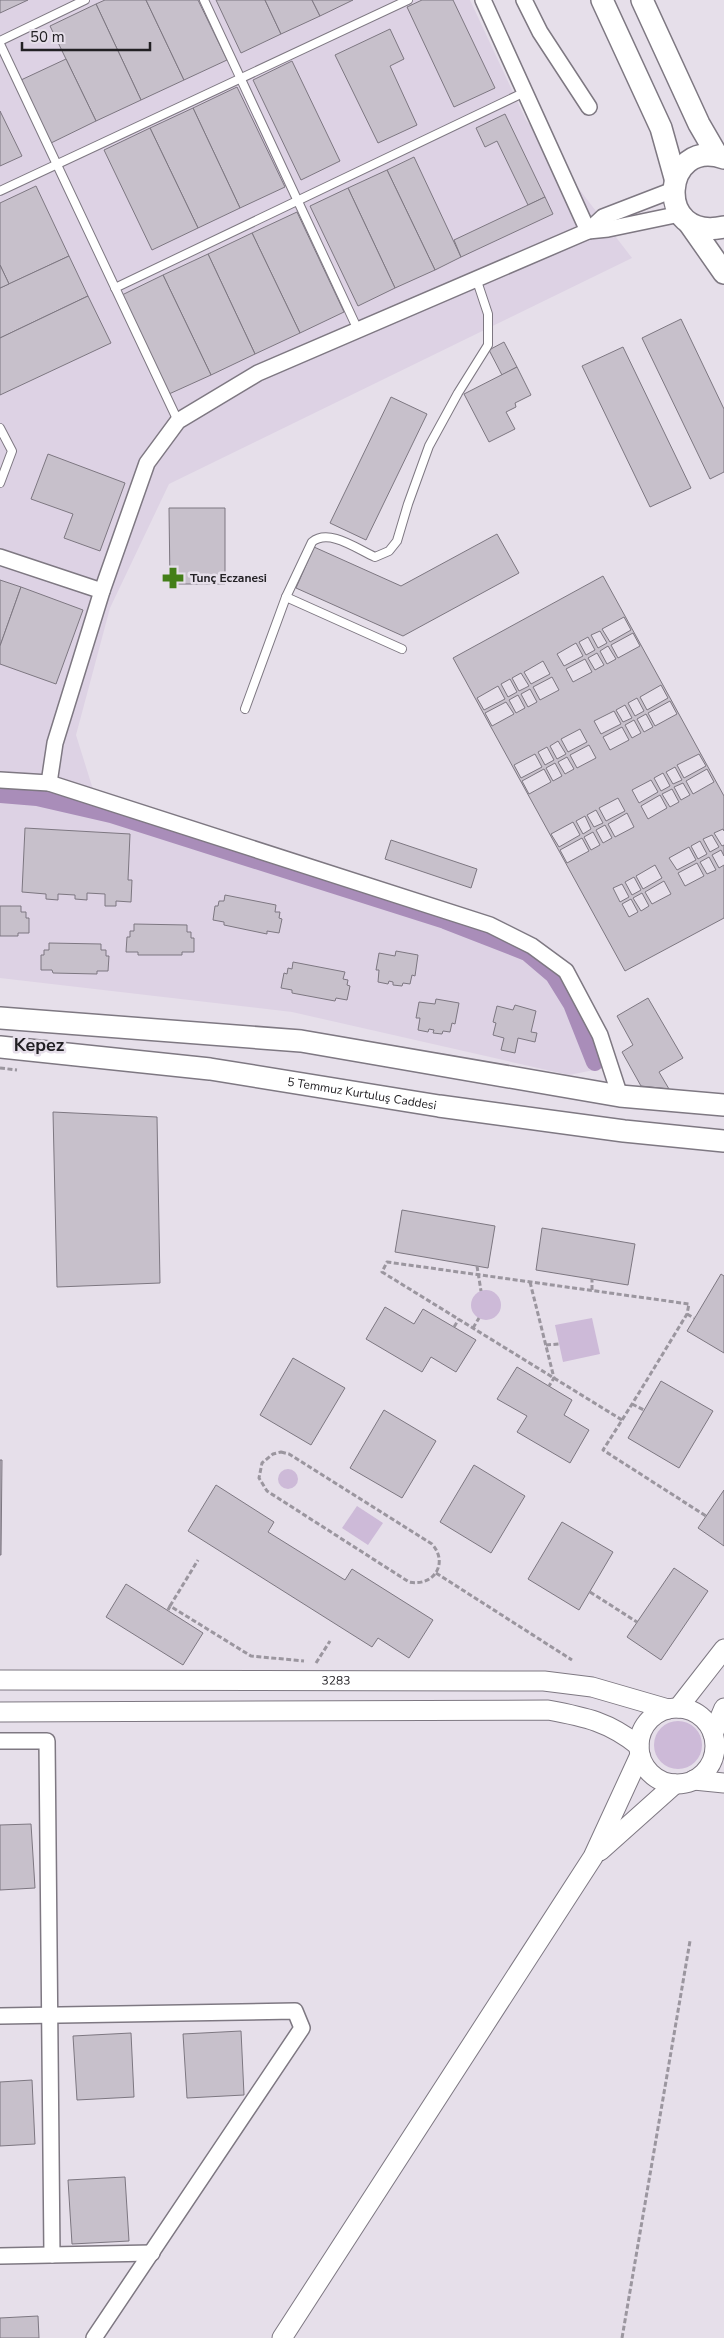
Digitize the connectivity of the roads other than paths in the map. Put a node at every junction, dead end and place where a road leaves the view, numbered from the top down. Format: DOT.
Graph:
graph roads {
  1 [pos="85,0"];
  2 [pos="204,0"];
  3 [pos="408,0"];
  4 [pos="483,0"];
  5 [pos="524,0"];
  6 [pos="602,0"];
  7 [pos="642,0"];
  8 [pos="0,43"];
  9 [pos="241,78"];
  10 [pos="525,92"];
  11 [pos="589,107"];
  12 [pos="720,156"];
  13 [pos="57,165"];
  14 [pos="674,184"];
  15 [pos="0,191"];
  16 [pos="298,200"];
  17 [pos="685,218"];
  18 [pos="724,227"];
  19 [pos="588,231"];
  20 [pos="724,273"];
  21 [pos="476,278"];
  22 [pos="115,288"];
  23 [pos="358,330"];
  24 [pos="178,421"];
  25 [pos="0,428"];
  26 [pos="0,483"];
  27 [pos="0,557"];
  28 [pos="102,592"];
  29 [pos="286,597"];
  30 [pos="402,649"];
  31 [pos="246,709"];
  32 [pos="0,780"];
  33 [pos="50,782"];
  34 [pos="0,1018"];
  35 [pos="0,1047"];
  36 [pos="620,1096"];
  37 [pos="724,1105"];
  38 [pos="724,1141"];
  39 [pos="724,1649"];
  40 [pos="0,1680"];
  41 [pos="724,1708"];
  42 [pos="673,1709"];
  43 [pos="0,1712"];
  44 [pos="0,1741"];
  45 [pos="717,1742"];
  46 [pos="640,1751"];
  47 [pos="684,1782"];
  48 [pos="724,1784"];
  49 [pos="593,1857"];
  50 [pos="0,2016"];
  51 [pos="50,2016"];
  52 [pos="152,2253"];
  53 [pos="52,2255"];
  54 [pos="0,2256"];
  55 [pos="94,2338"];
  56 [pos="282,2338"];
  1 -- 8 [label="lane"];
  2 -- 9 [label="lane"];
  3 -- 9 [label="lane"];
  4 -- 10 [label="street"];
  5 -- 11 [label="street"];
  6 -- 14 [label="main road"];
  7 -- 12 [label="main road"];
  8 -- 13 [label="lane"];
  9 -- 13 [label="lane"];
  9 -- 16 [label="lane"];
  10 -- 16 [label="lane"];
  10 -- 19 [label="street"];
  12 -- 14 [label="main road"];
  13 -- 15 [label="lane"];
  13 -- 22 [label="lane"];
  14 -- 17 [label="main road"];
  14 -- 19 [label="street"];
  16 -- 22 [label="lane"];
  16 -- 23 [label="lane"];
  17 -- 18 [label="main road"];
  17 -- 19 [label="street"];
  17 -- 20 [label="main road"];
  19 -- 21 [label="street"];
  21 -- 23 [label="street"];
  21 -- 29 [label="lane"];
  22 -- 24 [label="lane"];
  23 -- 24 [label="street"];
  24 -- 28 [label="street"];
  25 -- 26 [label="lane"];
  27 -- 28 [label="street"];
  28 -- 33 [label="street"];
  29 -- 30 [label="lane"];
  29 -- 31 [label="lane"];
  32 -- 33 [label="street"];
  33 -- 36 [label="street"];
  34 -- 36 [label="main road"];
  35 -- 38 [label="main road, 5 Temmuz Kurtuluş Caddesi"];
  36 -- 37 [label="main road"];
  39 -- 42 [label="street"];
  40 -- 42 [label="street, 3283"];
  41 -- 45 [label="street"];
  42 -- 45 [label="street"];
  42 -- 46 [label="street"];
  43 -- 46 [label="street"];
  44 -- 51 [label="street"];
  45 -- 47 [label="street"];
  46 -- 47 [label="street"];
  46 -- 49 [label="street"];
  47 -- 48 [label="street"];
  47 -- 49 [label="street"];
  49 -- 56 [label="street"];
  50 -- 51 [label="street"];
  51 -- 52 [label="street"];
  51 -- 53 [label="street"];
  52 -- 53 [label="street"];
  52 -- 55 [label="street"];
  53 -- 54 [label="street"];
}
